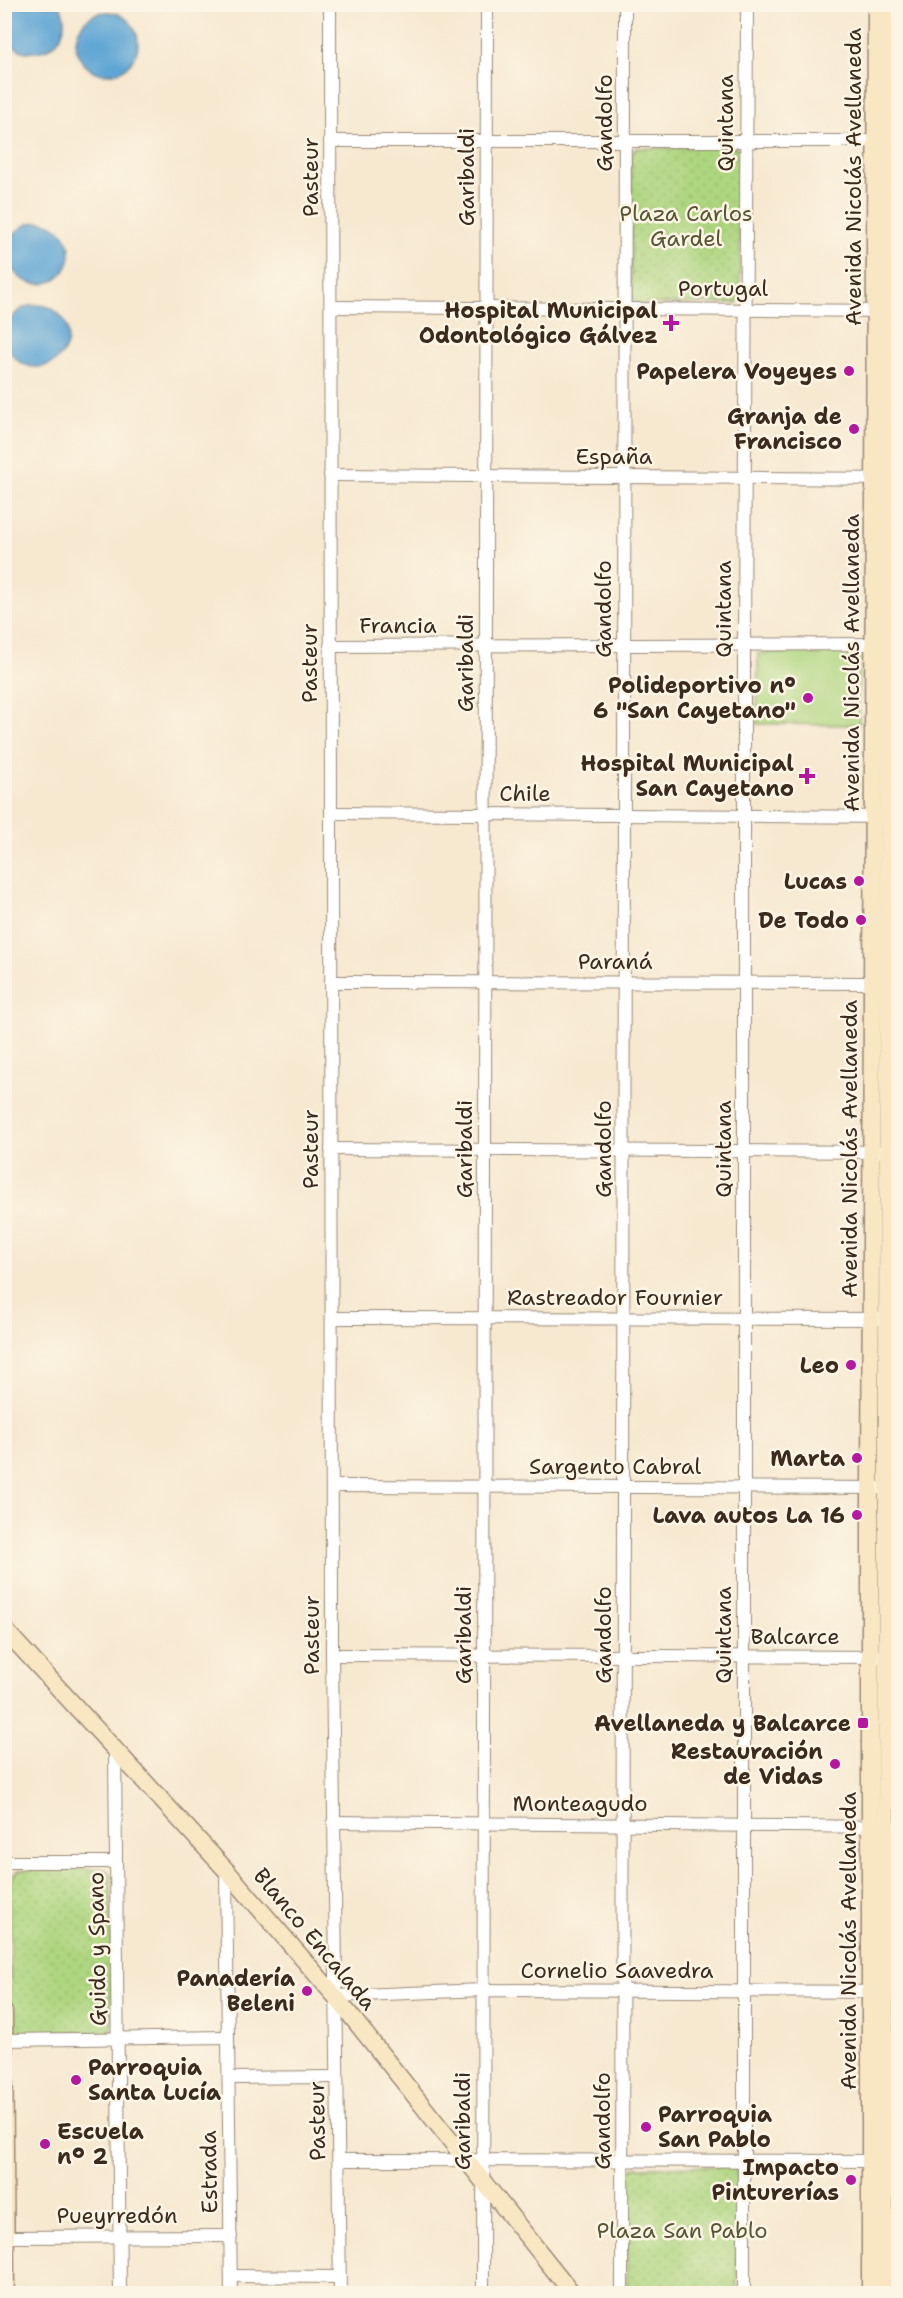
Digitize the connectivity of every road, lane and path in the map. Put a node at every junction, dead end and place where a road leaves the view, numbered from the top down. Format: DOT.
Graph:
graph roads {
  1 [pos="330,4"];
  2 [pos="487,4"];
  3 [pos="625,4"];
  4 [pos="747,4"];
  5 [pos="876,4"];
  6 [pos="890,4"];
  7 [pos="330,141"];
  8 [pos="487,141"];
  9 [pos="625,141"];
  10 [pos="746,141"];
  11 [pos="888,141"];
  12 [pos="332,307"];
  13 [pos="486,308"];
  14 [pos="626,308"];
  15 [pos="746,308"];
  16 [pos="888,311"];
  17 [pos="330,475"];
  18 [pos="486,476"];
  19 [pos="624,477"];
  20 [pos="745,478"];
  21 [pos="887,478"];
  22 [pos="887,644"];
  23 [pos="486,645"];
  24 [pos="623,645"];
  25 [pos="744,645"];
  26 [pos="330,646"];
  27 [pos="331,813"];
  28 [pos="486,814"];
  29 [pos="625,815"];
  30 [pos="744,816"];
  31 [pos="886,816"];
  32 [pos="331,982"];
  33 [pos="485,982"];
  34 [pos="625,982"];
  35 [pos="744,983"];
  36 [pos="886,983"];
  37 [pos="331,1149"];
  38 [pos="485,1150"];
  39 [pos="624,1151"];
  40 [pos="744,1151"];
  41 [pos="886,1152"];
  42 [pos="332,1318"];
  43 [pos="484,1318"];
  44 [pos="624,1318"];
  45 [pos="744,1318"];
  46 [pos="885,1319"];
  47 [pos="332,1486"];
  48 [pos="484,1486"];
  49 [pos="624,1487"];
  50 [pos="744,1487"];
  51 [pos="885,1488"];
  52 [pos="4,1629"];
  53 [pos="332,1655"];
  54 [pos="484,1656"];
  55 [pos="624,1656"];
  56 [pos="744,1657"];
  57 [pos="885,1657"];
  58 [pos="115,1748"];
  59 [pos="333,1822"];
  60 [pos="483,1824"];
  61 [pos="622,1825"];
  62 [pos="744,1826"];
  63 [pos="885,1826"];
  64 [pos="4,1862"];
  65 [pos="116,1862"];
  66 [pos="226,1870"];
  67 [pos="483,1990"];
  68 [pos="623,1991"];
  69 [pos="744,1991"];
  70 [pos="885,1992"];
  71 [pos="335,1996"];
  72 [pos="4,2012"];
  73 [pos="120,2037"];
  74 [pos="228,2037"];
  75 [pos="5,2040"];
  76 [pos="337,2077"];
  77 [pos="229,2078"];
  78 [pos="5,2114"];
  79 [pos="339,2160"];
  80 [pos="475,2160"];
  81 [pos="744,2160"];
  82 [pos="622,2161"];
  83 [pos="884,2161"];
  84 [pos="483,2180"];
  85 [pos="120,2235"];
  86 [pos="231,2236"];
  87 [pos="5,2237"];
  88 [pos="231,2276"];
  89 [pos="339,2277"];
  90 [pos="6,2294"];
  91 [pos="120,2294"];
  92 [pos="231,2294"];
  93 [pos="340,2294"];
  94 [pos="483,2294"];
  95 [pos="573,2294"];
  96 [pos="622,2294"];
  97 [pos="744,2294"];
  98 [pos="870,2294"];
  99 [pos="885,2294"];
  1 -- 7 [label="street, Pasteur"];
  2 -- 8 [label="street, Garibaldi"];
  3 -- 9 [label="street, Gandolfo"];
  4 -- 10 [label="street, Quintana"];
  5 -- 11 [label="main road, Avenida Nicolás Avellaneda"];
  6 -- 11 [label="main road, Avenida Nicolás Avellaneda"];
  7 -- 8 [label="street"];
  7 -- 12 [label="street, Pasteur"];
  8 -- 9 [label="street"];
  8 -- 13 [label="street, Garibaldi"];
  9 -- 10 [label="street"];
  9 -- 14 [label="street, Gandolfo"];
  10 -- 11 [label="street"];
  10 -- 15 [label="street, Quintana"];
  11 -- 16 [label="main road, Avenida Nicolás Avellaneda"];
  12 -- 13 [label="street, Portugal"];
  12 -- 17 [label="street, Pasteur"];
  13 -- 14 [label="street, Portugal"];
  13 -- 18 [label="street, Garibaldi"];
  14 -- 15 [label="street, Portugal"];
  14 -- 19 [label="street, Gandolfo"];
  15 -- 16 [label="street, Portugal"];
  15 -- 20 [label="street, Quintana"];
  16 -- 21 [label="main road, Avenida Nicolás Avellaneda"];
  17 -- 18 [label="street, España"];
  17 -- 26 [label="street, Pasteur"];
  18 -- 19 [label="street, España"];
  18 -- 23 [label="street, Garibaldi"];
  19 -- 20 [label="street, España"];
  19 -- 24 [label="street, Gandolfo"];
  20 -- 21 [label="street, España"];
  20 -- 25 [label="street, Quintana"];
  21 -- 22 [label="main road, Avenida Nicolás Avellaneda"];
  22 -- 25 [label="street, Francia"];
  22 -- 31 [label="main road, Avenida Nicolás Avellaneda"];
  23 -- 24 [label="street, Francia"];
  23 -- 26 [label="street, Francia"];
  23 -- 28 [label="street, Garibaldi"];
  24 -- 25 [label="street, Francia"];
  24 -- 29 [label="street, Gandolfo"];
  25 -- 30 [label="street, Quintana"];
  26 -- 27 [label="street, Pasteur"];
  27 -- 28 [label="street, Chile"];
  27 -- 32 [label="street, Pasteur"];
  28 -- 29 [label="street, Chile"];
  28 -- 33 [label="street, Garibaldi"];
  29 -- 30 [label="street, Chile"];
  29 -- 34 [label="street, Gandolfo"];
  30 -- 31 [label="street, Chile"];
  30 -- 35 [label="street, Quintana"];
  31 -- 36 [label="main road, Avenida Nicolás Avellaneda"];
  32 -- 33 [label="street, Paraná"];
  32 -- 37 [label="street, Pasteur"];
  33 -- 34 [label="street, Paraná"];
  33 -- 38 [label="street, Garibaldi"];
  34 -- 35 [label="street, Paraná"];
  34 -- 39 [label="street, Gandolfo"];
  35 -- 36 [label="street, Paraná"];
  35 -- 40 [label="street, Quintana"];
  36 -- 41 [label="main road, Avenida Nicolás Avellaneda"];
  37 -- 38 [label="street"];
  37 -- 42 [label="street, Pasteur"];
  38 -- 39 [label="street"];
  38 -- 43 [label="street, Garibaldi"];
  39 -- 40 [label="street"];
  39 -- 44 [label="street, Gandolfo"];
  40 -- 41 [label="street"];
  40 -- 45 [label="street, Quintana"];
  41 -- 46 [label="main road, Avenida Nicolás Avellaneda"];
  42 -- 43 [label="street, Rastreador Fournier"];
  42 -- 47 [label="street, Pasteur"];
  43 -- 44 [label="street, Rastreador Fournier"];
  43 -- 48 [label="street, Garibaldi"];
  44 -- 45 [label="street, Rastreador Fournier"];
  44 -- 49 [label="street, Gandolfo"];
  45 -- 46 [label="street, Rastreador Fournier"];
  45 -- 50 [label="street, Quintana"];
  46 -- 51 [label="main road, Avenida Nicolás Avellaneda"];
  47 -- 48 [label="street, Sargento Cabral"];
  47 -- 53 [label="street, Pasteur"];
  48 -- 49 [label="street, Sargento Cabral"];
  48 -- 54 [label="street, Garibaldi"];
  49 -- 50 [label="street, Sargento Cabral"];
  49 -- 55 [label="street, Gandolfo"];
  50 -- 51 [label="street, Sargento Cabral"];
  50 -- 56 [label="street, Quintana"];
  51 -- 57 [label="main road, Avenida Nicolás Avellaneda"];
  52 -- 58 [label="main road, Blanco Encalada"];
  53 -- 54 [label="street, Balcarce"];
  53 -- 59 [label="street, Pasteur"];
  54 -- 55 [label="street, Balcarce"];
  54 -- 60 [label="street, Garibaldi"];
  55 -- 56 [label="street, Balcarce"];
  55 -- 61 [label="street, Gandolfo"];
  56 -- 57 [label="street, Balcarce"];
  56 -- 62 [label="street, Quintana"];
  57 -- 63 [label="main road, Avenida Nicolás Avellaneda"];
  58 -- 65 [label="street, Guido y Spano"];
  58 -- 66 [label="main road, Blanco Encalada"];
  59 -- 60 [label="street, Monteagudo"];
  59 -- 71 [label="street, Pasteur"];
  60 -- 61 [label="street, Monteagudo"];
  60 -- 67 [label="street, Garibaldi"];
  61 -- 62 [label="street, Monteagudo"];
  61 -- 68 [label="street, Gandolfo"];
  62 -- 63 [label="street, Monteagudo"];
  62 -- 69 [label="street, Quintana"];
  63 -- 70 [label="main road, Avenida Nicolás Avellaneda"];
  64 -- 65 [label="street"];
  65 -- 73 [label="street, Guido y Spano"];
  66 -- 71 [label="main road, Blanco Encalada"];
  66 -- 74 [label="street, Estrada"];
  67 -- 68 [label="street, Cornelio Saavedra"];
  67 -- 71 [label="street, Cornelio Saavedra"];
  67 -- 80 [label="street, Garibaldi"];
  68 -- 69 [label="street, Cornelio Saavedra"];
  68 -- 82 [label="street, Gandolfo"];
  69 -- 70 [label="street, Cornelio Saavedra"];
  69 -- 81 [label="street, Quintana"];
  70 -- 83 [label="main road, Avenida Nicolás Avellaneda"];
  71 -- 76 [label="street, Pasteur"];
  71 -- 80 [label="main road, Blanco Encalada"];
  72 -- 75 [label="main road"];
  73 -- 74 [label="street"];
  73 -- 75 [label="street"];
  73 -- 85 [label="street, Guido y Spano"];
  74 -- 77 [label="street, Estrada"];
  75 -- 78 [label="main road"];
  76 -- 77 [label="street"];
  76 -- 79 [label="street, Pasteur"];
  77 -- 86 [label="street, Estrada"];
  78 -- 87 [label="main road"];
  79 -- 80 [label="street"];
  79 -- 89 [label="street, Pasteur"];
  80 -- 82 [label="street"];
  80 -- 84 [label="main road, Blanco Encalada"];
  81 -- 82 [label="street"];
  81 -- 83 [label="street"];
  81 -- 97 [label="street, Quintana"];
  82 -- 96 [label="street, Gandolfo"];
  83 -- 98 [label="main road, Avenida Nicolás Avellaneda"];
  83 -- 99 [label="main road, Avenida Nicolás Avellaneda"];
  84 -- 94 [label="street, Garibaldi"];
  84 -- 95 [label="main road, Blanco Encalada"];
  85 -- 86 [label="street, Pueyrredón"];
  85 -- 87 [label="street, Pueyrredón"];
  85 -- 91 [label="street, Guido y Spano"];
  86 -- 88 [label="street, Estrada"];
  87 -- 90 [label="main road"];
  88 -- 89 [label="street"];
  88 -- 92 [label="street, Estrada"];
  89 -- 93 [label="street, Pasteur"];
}
